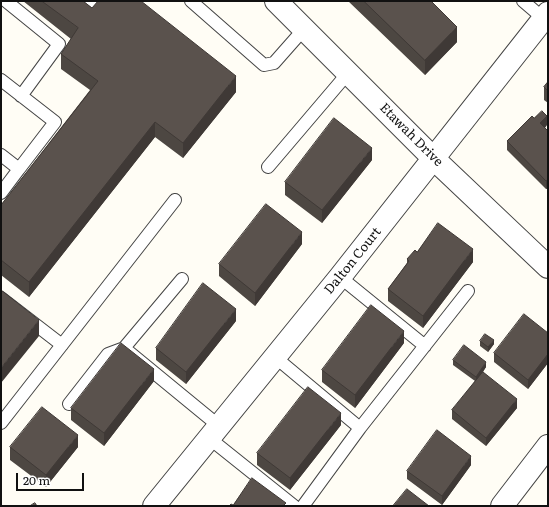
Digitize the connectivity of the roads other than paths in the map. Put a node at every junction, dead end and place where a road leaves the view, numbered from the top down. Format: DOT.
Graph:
graph roads {
  1 [pos="6,1"];
  2 [pos="94,1"];
  3 [pos="191,1"];
  4 [pos="276,1"];
  5 [pos="523,1"];
  6 [pos="82,15"];
  7 [pos="546,16"];
  8 [pos="304,29"];
  9 [pos="348,73"];
  10 [pos="1,80"];
  11 [pos="22,96"];
  12 [pos="1,155"];
  13 [pos="434,159"];
  14 [pos="268,167"];
  15 [pos="19,169"];
  16 [pos="1,193"];
  17 [pos="175,200"];
  18 [pos="548,267"];
  19 [pos="340,277"];
  20 [pos="182,279"];
  21 [pos="468,291"];
  22 [pos="1,298"];
  23 [pos="62,345"];
  24 [pos="425,346"];
  25 [pos="124,348"];
  26 [pos="275,357"];
  27 [pos="69,404"];
  28 [pos="1,423"];
  29 [pos="360,428"];
  30 [pos="214,432"];
  31 [pos="548,446"];
  32 [pos="154,506"];
  33 [pos="294,506"];
  34 [pos="303,506"];
  35 [pos="502,506"];
  1 -- 11 [label="lane"];
  2 -- 6 [label="lane"];
  3 -- 8 [label="lane"];
  4 -- 8 [label="street, Etawah Drive"];
  5 -- 7 [label="lane"];
  7 -- 13 [label="street, Dalton Court"];
  8 -- 9 [label="street, Etawah Drive"];
  9 -- 13 [label="street, Etawah Drive"];
  9 -- 14 [label="lane"];
  10 -- 11 [label="lane"];
  11 -- 15 [label="lane"];
  12 -- 15 [label="lane"];
  13 -- 18 [label="street, Etawah Drive"];
  13 -- 19 [label="street, Dalton Court"];
  15 -- 16 [label="lane"];
  17 -- 23 [label="lane"];
  19 -- 24 [label="lane"];
  19 -- 26 [label="street, Dalton Court"];
  20 -- 25 [label="lane"];
  21 -- 24 [label="lane"];
  22 -- 23 [label="lane"];
  23 -- 28 [label="lane"];
  24 -- 29 [label="lane"];
  25 -- 27 [label="lane"];
  25 -- 30 [label="lane"];
  26 -- 29 [label="lane"];
  26 -- 30 [label="street, Dalton Court"];
  29 -- 34 [label="lane"];
  30 -- 32 [label="street, Dalton Court"];
  30 -- 33 [label="lane"];
  31 -- 35 [label="street"];
}
